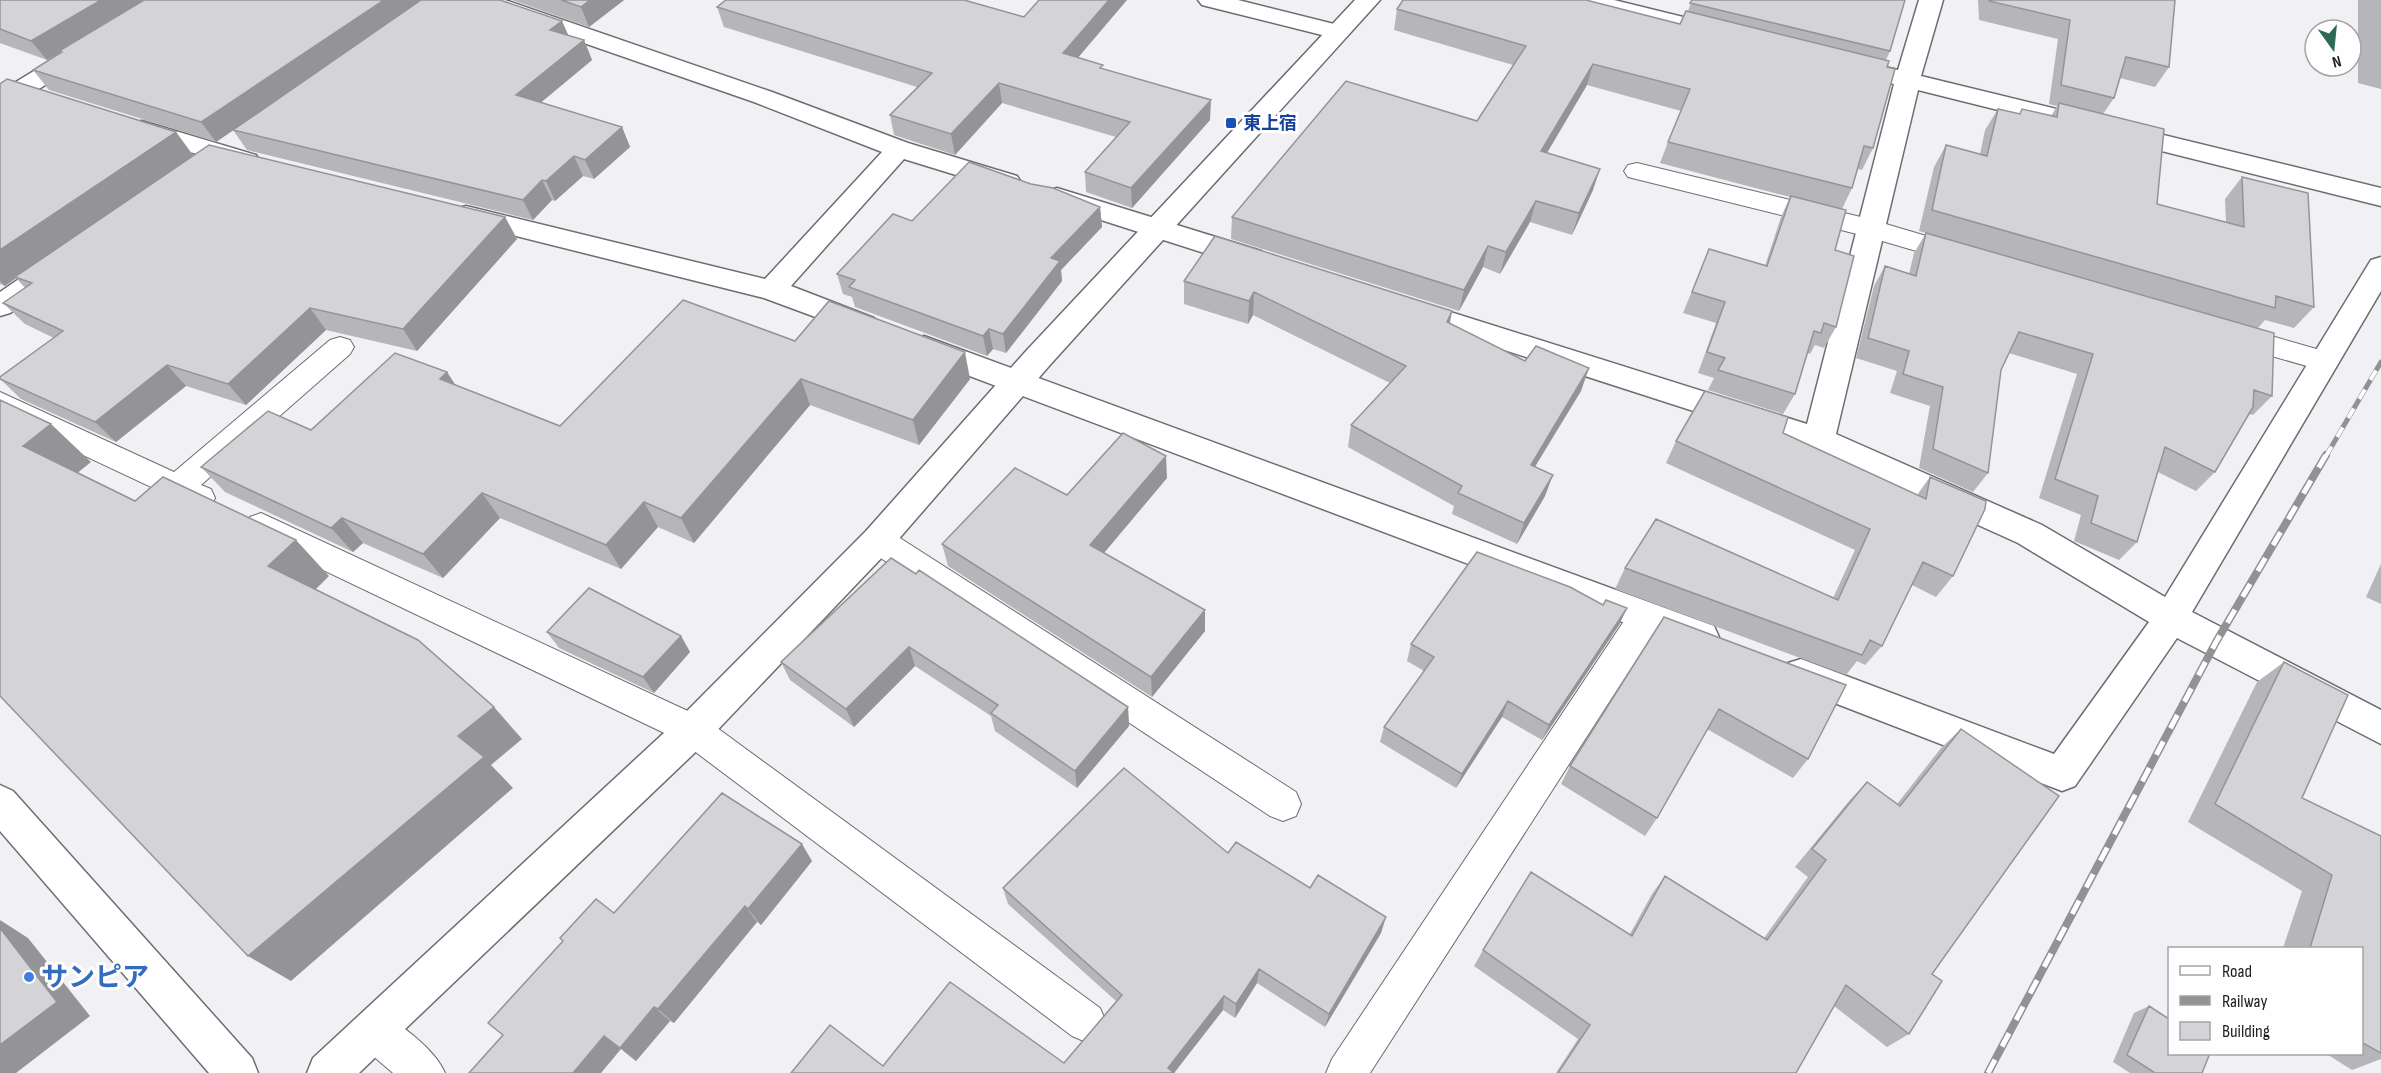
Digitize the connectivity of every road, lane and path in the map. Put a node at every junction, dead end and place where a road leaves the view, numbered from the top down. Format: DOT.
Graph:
graph roads {
  1 [pos="482,0"];
  2 [pos="1210,0"];
  3 [pos="1368,0"];
  4 [pos="1586,0"];
  5 [pos="1931,0"];
  6 [pos="1338,32"];
  7 [pos="1749,41"];
  8 [pos="99,42"];
  9 [pos="1828,60"];
  10 [pos="1907,80"];
  11 [pos="10,87"];
  12 [pos="53,100"];
  13 [pos="120,122"];
  14 [pos="248,134"];
  15 [pos="899,149"];
  16 [pos="219,154"];
  17 [pos="274,168"];
  18 [pos="1637,171"];
  19 [pos="190,174"];
  20 [pos="2381,197"];
  21 [pos="441,209"];
  22 [pos="1158,228"];
  23 [pos="1869,228"];
  24 [pos="67,260"];
  25 [pos="1983,261"];
  26 [pos="2381,267"];
  27 [pos="1283,268"];
  28 [pos="771,290"];
  29 [pos="1386,302"];
  30 [pos="0,306"];
  31 [pos="2211,328"];
  32 [pos="340,347"];
  33 [pos="2324,361"];
  34 [pos="1018,382"];
  35 [pos="0,403"];
  36 [pos="1819,441"];
  37 [pos="178,487"];
  38 [pos="878,540"];
  39 [pos="1646,616"];
  40 [pos="2171,618"];
  41 [pos="1734,649"];
  42 [pos="1778,666"];
  43 [pos="2381,728"];
  44 [pos="693,730"];
  45 [pos="0,803"];
  46 [pos="1283,804"];
  47 [pos="1086,1022"];
  48 [pos="374,1030"];
  49 [pos="237,1073"];
  50 [pos="328,1073"];
  51 [pos="425,1073"];
  52 [pos="1346,1073"];
  1 -- 15 [label="street"];
  2 -- 6 [label="street"];
  3 -- 6 [label="street"];
  4 -- 7 [label="street"];
  5 -- 10 [label="street"];
  6 -- 22 [label="street"];
  8 -- 11 [label="street"];
  9 -- 10 [label="street"];
  10 -- 20 [label="street"];
  10 -- 23 [label="street"];
  11 -- 12 [label="street"];
  13 -- 16 [label="street"];
  14 -- 16 [label="street"];
  15 -- 22 [label="street"];
  15 -- 28 [label="street"];
  16 -- 17 [label="street"];
  16 -- 19 [label="street"];
  18 -- 23 [label="lane"];
  21 -- 28 [label="street"];
  22 -- 27 [label="street"];
  22 -- 34 [label="street"];
  23 -- 25 [label="lane"];
  23 -- 36 [label="street"];
  24 -- 30 [label="street"];
  26 -- 33 [label="street"];
  28 -- 34 [label="street"];
  29 -- 36 [label="street"];
  31 -- 33 [label="lane"];
  32 -- 37 [label="lane"];
  33 -- 40 [label="street"];
  34 -- 38 [label="street"];
  34 -- 39 [label="street"];
  35 -- 37 [label="lane"];
  36 -- 40 [label="street"];
  37 -- 44 [label="lane"];
  38 -- 44 [label="street"];
  38 -- 46 [label="lane"];
  39 -- 41 [label="street"];
  39 -- 52 [label="lane"];
  40 -- 42 [label="street"];
  40 -- 43 [label="street"];
  44 -- 47 [label="lane"];
  44 -- 48 [label="street"];
  45 -- 49 [label="street"];
  48 -- 50 [label="street"];
  48 -- 51 [label="lane"];
}
